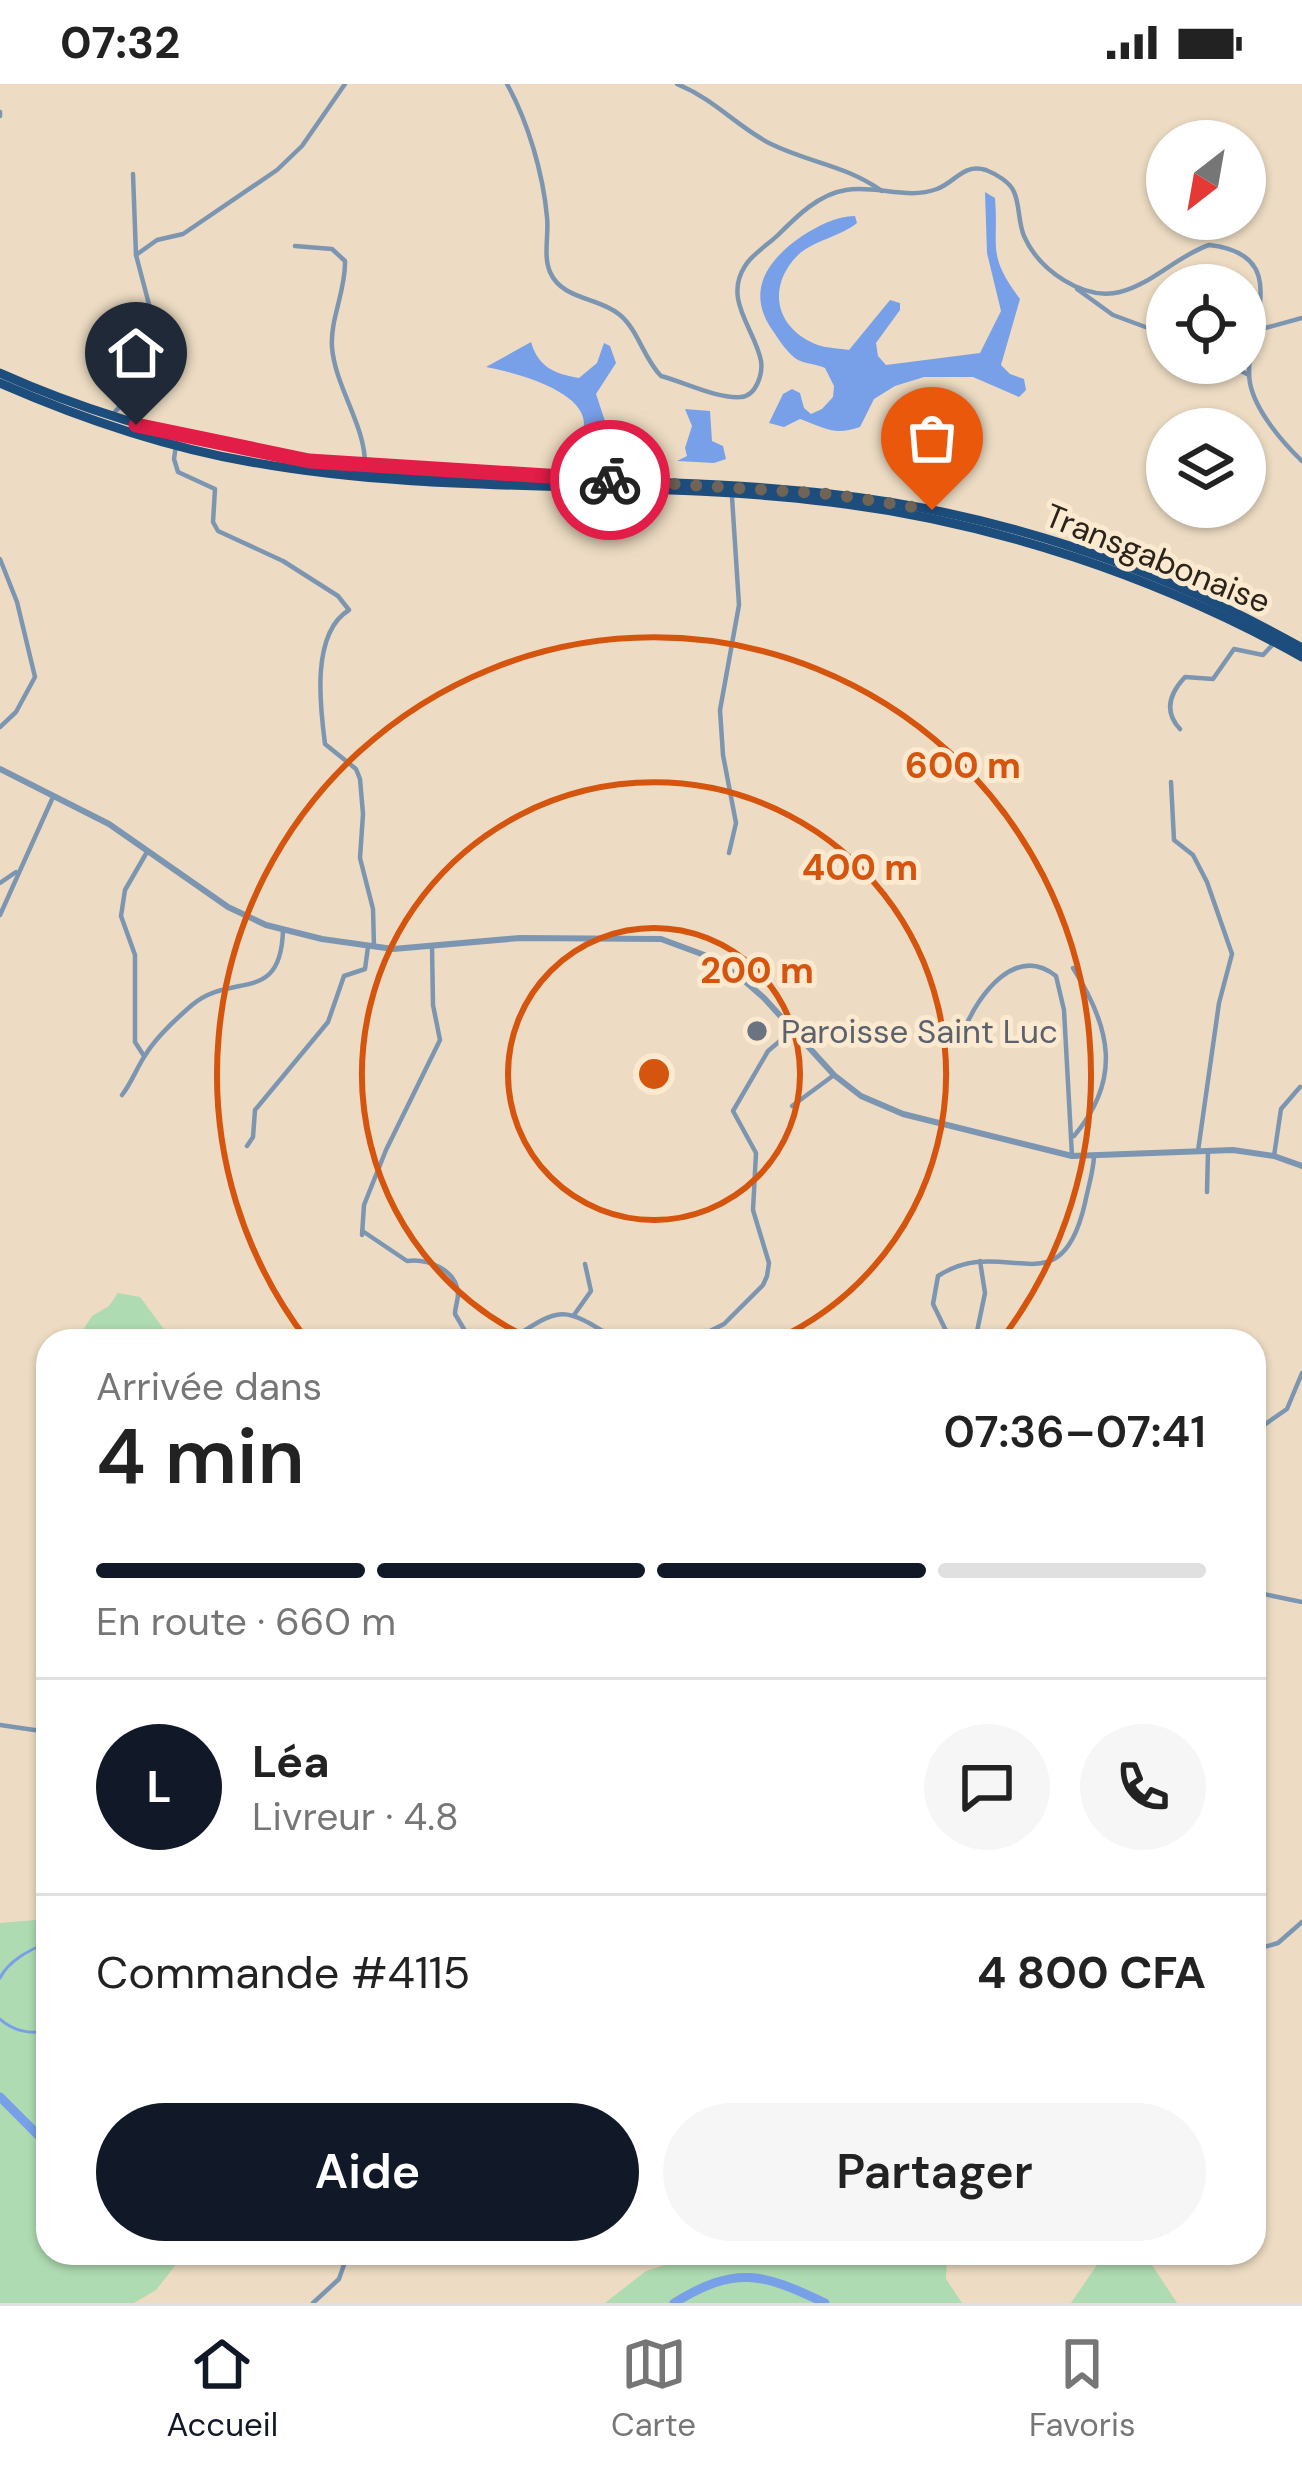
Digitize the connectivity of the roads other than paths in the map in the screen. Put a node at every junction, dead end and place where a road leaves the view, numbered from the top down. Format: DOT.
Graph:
graph roads {
  1 [pos="345,84"];
  2 [pos="507,84"];
  3 [pos="677,84"];
  4 [pos="133,174"];
  5 [pos="882,191"];
  6 [pos="296,246"];
  7 [pos="136,255"];
  8 [pos="1169,264"];
  9 [pos="1249,264"];
  10 [pos="1146,277"];
  11 [pos="1069,283"];
  12 [pos="1300,320"];
  13 [pos="1146,328"];
  14 [pos="1266,328"];
  15 [pos="0,373"];
  16 [pos="0,383"];
  17 [pos="1251,384"];
  18 [pos="109,417"];
  19 [pos="176,445"];
  20 [pos="1302,461"];
  21 [pos="364,466"];
  22 [pos="732,490"];
  23 [pos="0,560"];
  24 [pos="1275,642"];
  25 [pos="1302,653"];
  26 [pos="0,727"];
  27 [pos="1180,729"];
  28 [pos="0,769"];
  29 [pos="1171,782"];
  30 [pos="53,797"];
  31 [pos="148,850"];
  32 [pos="729,853"];
  33 [pos="21,868"];
  34 [pos="0,883"];
  35 [pos="0,915"];
  36 [pos="283,930"];
  37 [pos="432,946"];
  38 [pos="371,947"];
  39 [pos="1073,968"];
  40 [pos="964,1028"];
  41 [pos="793,1030"];
  42 [pos="144,1056"];
  43 [pos="834,1075"];
  44 [pos="1300,1087"];
  45 [pos="122,1095"];
  46 [pos="792,1106"];
  47 [pos="1074,1136"];
  48 [pos="247,1146"];
  49 [pos="1203,1151"];
  50 [pos="1072,1156"];
  51 [pos="1274,1156"];
  52 [pos="1094,1157"];
  53 [pos="1302,1166"];
  54 [pos="1207,1192"];
  55 [pos="980,1261"];
  56 [pos="585,1264"];
  57 [pos="574,1315"];
  58 [pos="464,1329"];
  59 [pos="526,1329"];
  60 [pos="598,1329"];
  61 [pos="714,1329"];
  62 [pos="945,1329"];
  63 [pos="978,1329"];
  64 [pos="1302,1373"];
  65 [pos="1266,1424"];
  66 [pos="1266,1594"];
  67 [pos="1302,1602"];
  68 [pos="0,1725"];
  69 [pos="36,1730"];
  70 [pos="1302,1922"];
  71 [pos="1266,1946"];
  72 [pos="344,2265"];
  73 [pos="313,2303"];
  1 -- 7 [label="street"];
  2 -- 5 [label="street"];
  3 -- 5 [label="street"];
  4 -- 7 [label="street"];
  5 -- 11 [label="street"];
  6 -- 21 [label="street"];
  7 -- 18 [label="street"];
  8 -- 9 [label="street"];
  10 -- 11 [label="street"];
  11 -- 13 [label="street"];
  12 -- 14 [label="street"];
  15 -- 18 [label="highway, Transgabonaise"];
  16 -- 19 [label="highway, Transgabonaise"];
  17 -- 20 [label="street"];
  18 -- 21 [label="highway, Transgabonaise"];
  19 -- 22 [label="highway, Transgabonaise"];
  19 -- 38 [label="street"];
  21 -- 22 [label="highway, Transgabonaise"];
  22 -- 24 [label="highway, Transgabonaise"];
  22 -- 25 [label="highway, Transgabonaise"];
  22 -- 32 [label="street"];
  23 -- 26 [label="street"];
  24 -- 25 [label="highway, Transgabonaise"];
  24 -- 27 [label="street"];
  28 -- 30 [label="street"];
  29 -- 49 [label="street"];
  30 -- 31 [label="street"];
  30 -- 33 [label="street"];
  31 -- 36 [label="street"];
  31 -- 42 [label="street"];
  33 -- 34 [label="street"];
  33 -- 35 [label="street"];
  36 -- 38 [label="street"];
  36 -- 42 [label="street"];
  37 -- 38 [label="street"];
  37 -- 41 [label="street"];
  37 -- 58 [label="street"];
  38 -- 48 [label="street"];
  39 -- 47 [label="street"];
  40 -- 47 [label="street"];
  41 -- 43 [label="street"];
  41 -- 61 [label="street"];
  42 -- 45 [label="street"];
  43 -- 46 [label="street"];
  43 -- 50 [label="street"];
  44 -- 51 [label="street"];
  47 -- 50 [label="street"];
  49 -- 51 [label="street"];
  49 -- 52 [label="street"];
  49 -- 54 [label="street"];
  50 -- 52 [label="street"];
  51 -- 53 [label="street"];
  52 -- 55 [label="street"];
  55 -- 62 [label="street"];
  55 -- 63 [label="street"];
  56 -- 57 [label="street"];
  57 -- 59 [label="street"];
  57 -- 60 [label="street"];
  64 -- 65 [label="street"];
  66 -- 67 [label="street"];
  68 -- 69 [label="street"];
  70 -- 71 [label="street"];
  72 -- 73 [label="street"];
}
